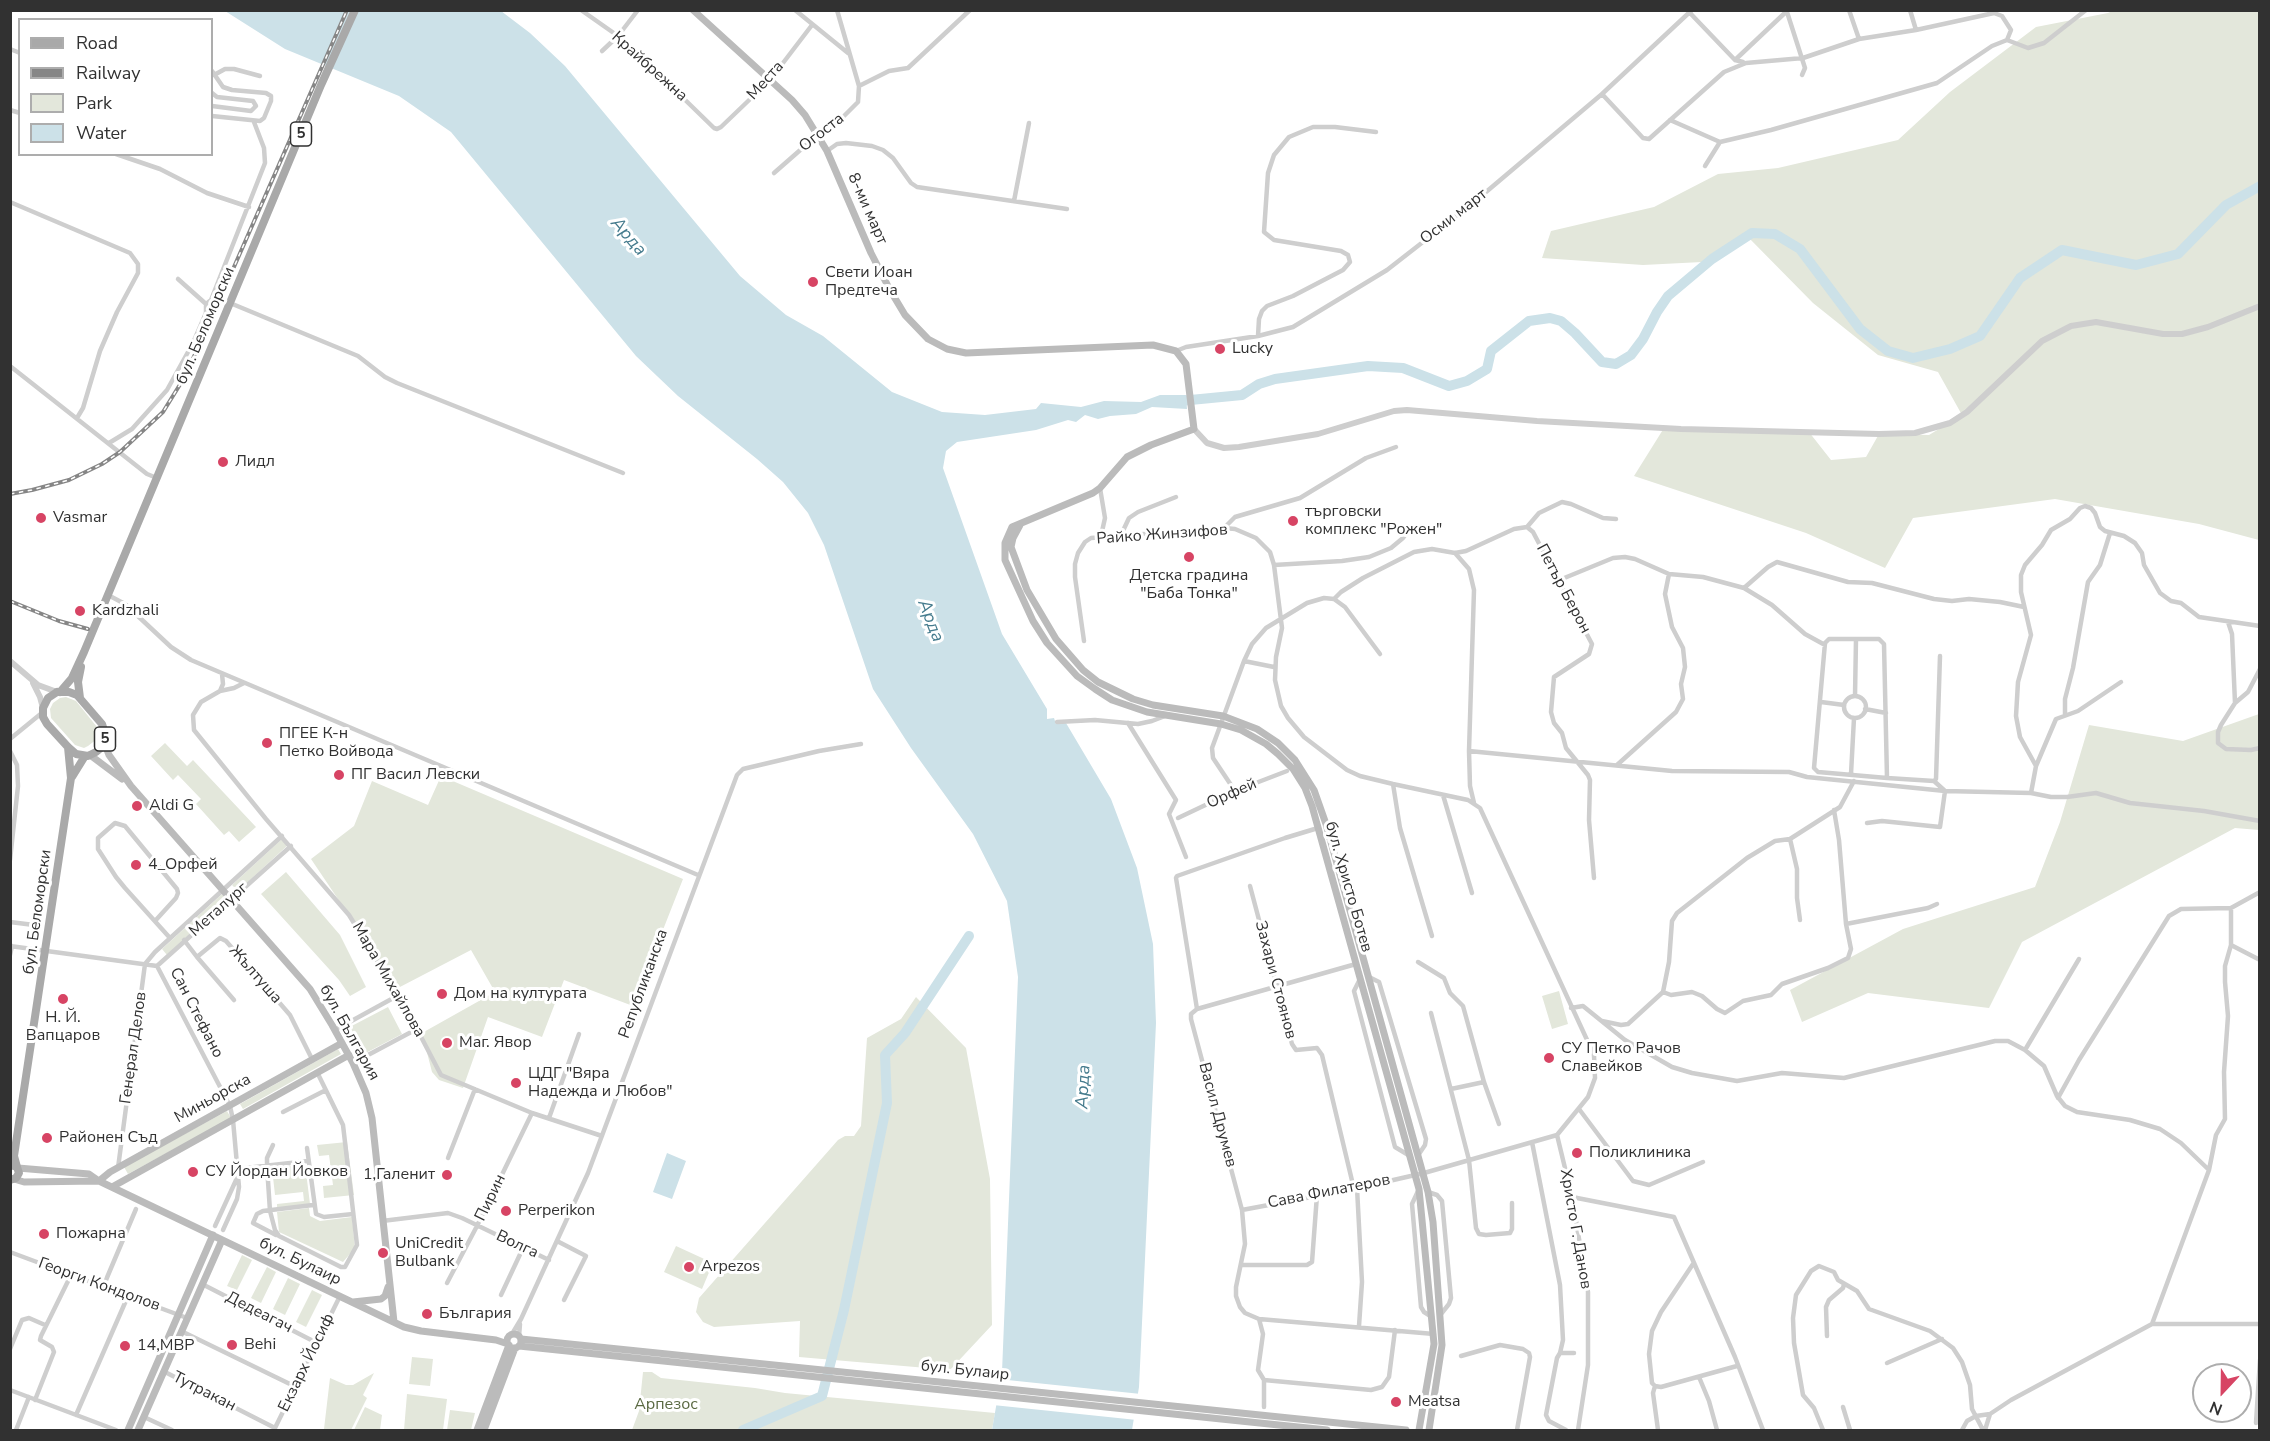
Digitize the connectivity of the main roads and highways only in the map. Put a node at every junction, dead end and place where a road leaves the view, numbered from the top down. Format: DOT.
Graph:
graph roads {
  1 [pos="355,10"];
  2 [pos="693,10"];
  3 [pos="1021,523"];
  4 [pos="84,652"];
  5 [pos="59,692"];
  6 [pos="80,698"];
  7 [pos="1222,720"];
  8 [pos="104,742"];
  9 [pos="68,747"];
  10 [pos="88,755"];
  11 [pos="71,778"];
  12 [pos="131,786"];
  13 [pos="342,1043"];
  14 [pos="349,1055"];
  15 [pos="14,1164"];
  16 [pos="1420,1174"];
  17 [pos="99,1181"];
  18 [pos="12,1182"];
  19 [pos="112,1187"];
  20 [pos="213,1235"];
  21 [pos="222,1240"];
  22 [pos="389,1284"];
  23 [pos="352,1302"];
  24 [pos="394,1322"];
  25 [pos="514,1341"];
  26 [pos="128,1431"];
  27 [pos="138,1431"];
  28 [pos="477,1431"];
  29 [pos="484,1431"];
  30 [pos="1327,1431"];
  31 [pos="1406,1431"];
  32 [pos="1419,1431"];
  33 [pos="1429,1431"];
  1 -- 4 [label="main road, бул. Беломорски / 5"];
  2 -- 3 [label="main road, 8-ми март"];
  3 -- 7 [label="main road, бул. Христо Ботев"];
  3 -- 7 [label="main road, бул. Христо Ботев"];
  4 -- 5 [label="main road, бул. Беломорски / 5"];
  4 -- 6 [label="main road, бул. Беломорски / 5"];
  5 -- 6 [label="main road"];
  5 -- 9 [label="main road, 5"];
  6 -- 8 [label="main road, 5"];
  7 -- 16 [label="main road, бул. Христо Ботев"];
  7 -- 16 [label="main road, бул. Христо Ботев"];
  8 -- 10 [label="main road, 5"];
  8 -- 12 [label="main road, бул. България"];
  9 -- 10 [label="main road, 5"];
  9 -- 11 [label="main road, бул. Беломорски / 5"];
  10 -- 11 [label="main road, бул. Беломорски / 5"];
  10 -- 12 [label="main road, бул. България"];
  11 -- 15 [label="main road, бул. Беломорски / 5"];
  12 -- 13 [label="main road, бул. България"];
  13 -- 14 [label="main road, бул. България"];
  13 -- 17 [label="main road, Миньорска"];
  14 -- 19 [label="main road, Миньорска"];
  14 -- 22 [label="main road, бул. България"];
  15 -- 17 [label="main road, бул. Булаир"];
  15 -- 18 [label="main road, 5"];
  16 -- 32 [label="main road, бул. Христо Ботев"];
  16 -- 33 [label="main road, бул. Христо Ботев"];
  17 -- 18 [label="main road, бул. Булаир"];
  17 -- 19 [label="main road, бул. Булаир"];
  19 -- 20 [label="main road, бул. Булаир"];
  20 -- 21 [label="main road, бул. Булаир"];
  20 -- 26 [label="main road"];
  21 -- 23 [label="main road, бул. Булаир"];
  21 -- 27 [label="main road"];
  22 -- 23 [label="main road"];
  22 -- 24 [label="main road, бул. България"];
  23 -- 24 [label="main road, бул. Булаир"];
  24 -- 25 [label="main road, бул. Булаир"];
  25 -- 28 [label="main road, Републиканска"];
  25 -- 29 [label="main road, Републиканска"];
  25 -- 30 [label="main road, бул. Булаир"];
  25 -- 31 [label="main road, бул. Булаир"];
}
